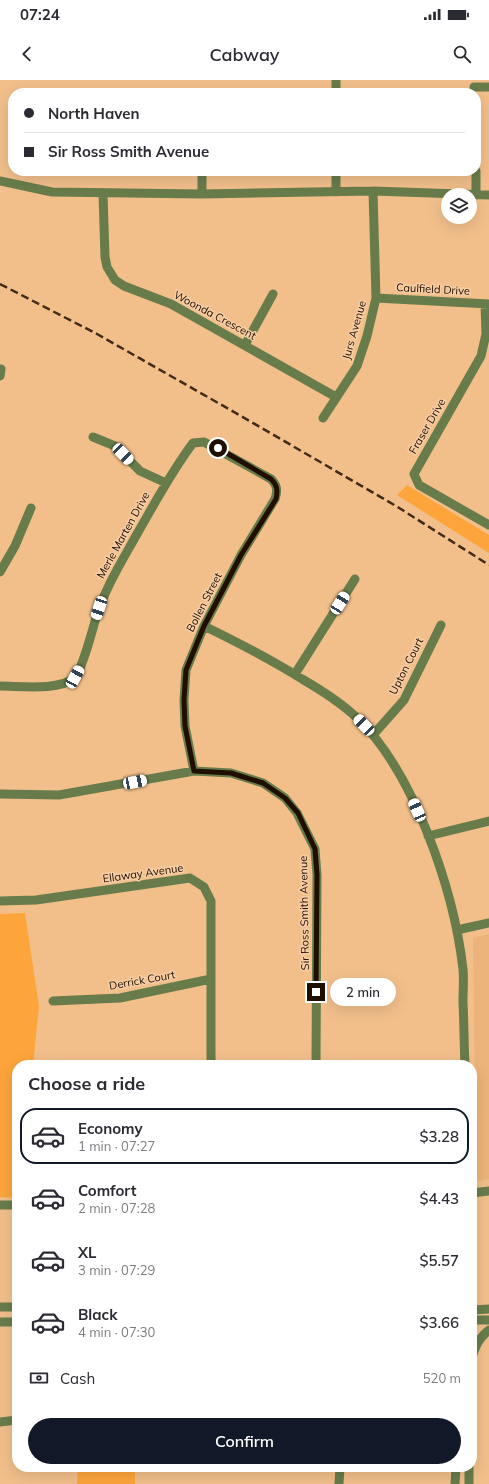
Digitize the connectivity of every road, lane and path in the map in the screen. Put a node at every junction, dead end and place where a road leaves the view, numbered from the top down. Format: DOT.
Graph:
graph roads {
  1 [pos="474,87"];
  2 [pos="489,87"];
  3 [pos="202,176"];
  4 [pos="336,176"];
  5 [pos="476,176"];
  6 [pos="0,181"];
  7 [pos="476,188"];
  8 [pos="373,191"];
  9 [pos="336,192"];
  10 [pos="103,193"];
  11 [pos="202,194"];
  12 [pos="441,194"];
  13 [pos="477,195"];
  14 [pos="489,196"];
  15 [pos="272,294"];
  16 [pos="376,298"];
  17 [pos="487,304"];
  18 [pos="246,344"];
  19 [pos="336,397"];
  20 [pos="323,418"];
  21 [pos="93,436"];
  22 [pos="271,479"];
  23 [pos="166,483"];
  24 [pos="31,508"];
  25 [pos="489,526"];
  26 [pos="0,572"];
  27 [pos="355,579"];
  28 [pos="440,625"];
  29 [pos="204,626"];
  30 [pos="295,674"];
  31 [pos="0,686"];
  32 [pos="373,735"];
  33 [pos="194,771"];
  34 [pos="0,794"];
  35 [pos="489,822"];
  36 [pos="428,836"];
  37 [pos="0,901"];
  38 [pos="489,924"];
  39 [pos="457,930"];
  40 [pos="210,979"];
  41 [pos="53,1001"];
  42 [pos="211,1060"];
  43 [pos="316,1060"];
  44 [pos="465,1060"];
  45 [pos="489,1191"];
  46 [pos="477,1192"];
  47 [pos="0,1205"];
  48 [pos="12,1205"];
  49 [pos="0,1307"];
  50 [pos="12,1307"];
  51 [pos="477,1320"];
  52 [pos="489,1320"];
  53 [pos="0,1322"];
  54 [pos="12,1322"];
  55 [pos="489,1330"];
  56 [pos="477,1342"];
  57 [pos="12,1421"];
  58 [pos="0,1422"];
  59 [pos="340,1472"];
  60 [pos="456,1472"];
  61 [pos="470,1472"];
  62 [pos="339,1484"];
  63 [pos="455,1484"];
  64 [pos="469,1484"];
  1 -- 2 [label="street"];
  3 -- 11 [label="street"];
  4 -- 9 [label="street"];
  5 -- 7 [label="street"];
  6 -- 10 [label="street"];
  8 -- 9 [label="street"];
  8 -- 12 [label="street"];
  8 -- 16 [label="street, Jurs Avenue"];
  9 -- 11 [label="street"];
  10 -- 11 [label="street"];
  10 -- 18 [label="street, Woonda Crescent"];
  13 -- 14 [label="street"];
  15 -- 18 [label="street"];
  16 -- 17 [label="street, Caulfield Drive"];
  16 -- 19 [label="street, Jurs Avenue"];
  17 -- 25 [label="street, Fraser Drive"];
  18 -- 19 [label="street, Woonda Crescent"];
  19 -- 20 [label="street, Jurs Avenue"];
  21 -- 23 [label="street"];
  22 -- 23 [label="street, Merle Marten Drive"];
  22 -- 29 [label="street, Bollen Street"];
  23 -- 31 [label="street, Merle Marten Drive"];
  24 -- 26 [label="street"];
  27 -- 30 [label="street"];
  28 -- 32 [label="street, Upton Court"];
  29 -- 30 [label="street"];
  29 -- 33 [label="street, Bollen Street"];
  30 -- 32 [label="street"];
  32 -- 36 [label="street"];
  33 -- 34 [label="street, Sir Ross Smith Avenue"];
  33 -- 43 [label="street, Sir Ross Smith Avenue"];
  35 -- 36 [label="street"];
  36 -- 39 [label="street"];
  37 -- 40 [label="street, Ellaway Avenue"];
  38 -- 39 [label="street"];
  39 -- 44 [label="street"];
  40 -- 41 [label="street, Derrick Court"];
  40 -- 42 [label="street, Ellaway Avenue"];
  45 -- 46 [label="street"];
  47 -- 48 [label="street"];
  49 -- 50 [label="street"];
  51 -- 52 [label="street"];
  53 -- 54 [label="street"];
  55 -- 56 [label="street"];
  57 -- 58 [label="street"];
  59 -- 62 [label="street"];
  60 -- 63 [label="street"];
  61 -- 64 [label="street"];
}
